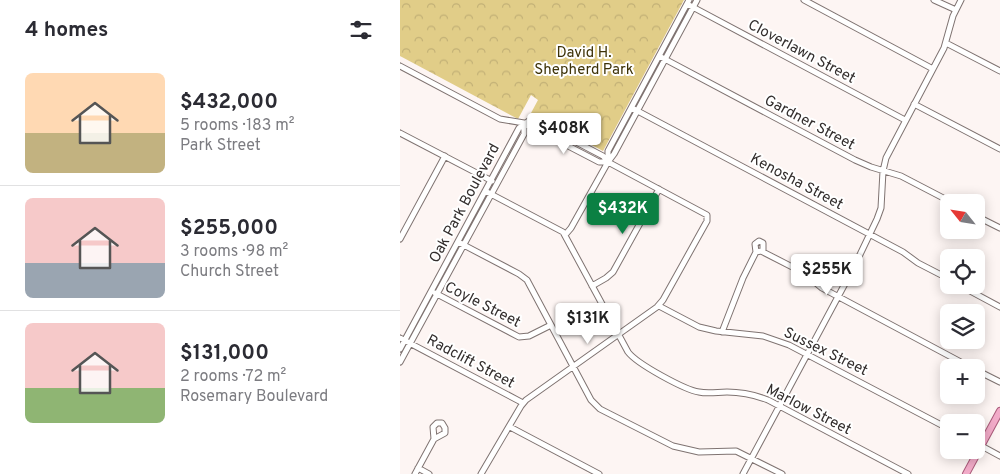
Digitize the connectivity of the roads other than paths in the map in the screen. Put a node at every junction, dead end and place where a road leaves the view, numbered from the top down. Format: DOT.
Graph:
graph roads {
  1 [pos="697,0"];
  2 [pos="804,0"];
  3 [pos="934,0"];
  4 [pos="962,0"];
  5 [pos="688,2"];
  6 [pos="693,7"];
  7 [pos="956,10"];
  8 [pos="946,42"];
  9 [pos="659,56"];
  10 [pos="665,59"];
  11 [pos="400,66"];
  12 [pos="933,68"];
  13 [pos="1000,71"];
  14 [pos="914,104"];
  15 [pos="632,108"];
  16 [pos="638,111"];
  17 [pos="905,120"];
  18 [pos="524,124"];
  19 [pos="557,132"];
  20 [pos="400,134"];
  21 [pos="554,138"];
  22 [pos="580,144"];
  23 [pos="1000,149"];
  24 [pos="577,150"];
  25 [pos="445,156"];
  26 [pos="608,162"];
  27 [pos="883,170"];
  28 [pos="491,181"];
  29 [pos="497,184"];
  30 [pos="659,189"];
  31 [pos="485,191"];
  32 [pos="491,194"];
  33 [pos="940,196"];
  34 [pos="985,220"];
  35 [pos="1000,228"];
  36 [pos="870,234"];
  37 [pos="565,235"];
  38 [pos="400,239"];
  39 [pos="458,242"];
  40 [pos="463,245"];
  41 [pos="764,251"];
  42 [pos="756,252"];
  43 [pos="940,275"];
  44 [pos="592,286"];
  45 [pos="431,291"];
  46 [pos="437,294"];
  47 [pos="976,294"];
  48 [pos="838,296"];
  49 [pos="659,306"];
  50 [pos="1000,307"];
  51 [pos="551,325"];
  52 [pos="722,332"];
  53 [pos="619,335"];
  54 [pos="406,341"];
  55 [pos="400,348"];
  56 [pos="807,354"];
  57 [pos="955,359"];
  58 [pos="400,362"];
  59 [pos="574,367"];
  60 [pos="985,374"];
  61 [pos="1000,382"];
  62 [pos="524,403"];
  63 [pos="780,406"];
  64 [pos="1000,411"];
  65 [pos="940,424"];
  66 [pos="510,427"];
  67 [pos="985,435"];
  68 [pos="434,439"];
  69 [pos="985,447"];
  70 [pos="1000,456"];
  71 [pos="752,458"];
  72 [pos="972,459"];
  73 [pos="418,468"];
  74 [pos="415,474"];
  75 [pos="429,474"];
  76 [pos="481,474"];
  77 [pos="599,474"];
  78 [pos="743,474"];
  79 [pos="782,474"];
  80 [pos="908,474"];
  81 [pos="966,474"];
  1 -- 6 [label="street"];
  2 -- 12 [label="street"];
  3 -- 7 [label="street"];
  4 -- 7 [label="street"];
  5 -- 6 [label="street, Cloverlawn Street"];
  5 -- 9 [label="street"];
  6 -- 10 [label="street"];
  6 -- 17 [label="street, Cloverlawn Street"];
  7 -- 8 [label="street"];
  8 -- 12 [label="street"];
  8 -- 13 [label="street"];
  9 -- 10 [label="street, Gardner Street"];
  9 -- 15 [label="street"];
  10 -- 16 [label="street"];
  10 -- 27 [label="street, Gardner Street"];
  11 -- 18 [label="street"];
  12 -- 14 [label="street"];
  14 -- 17 [label="street"];
  14 -- 23 [label="street"];
  15 -- 16 [label="street, Kenosha Street"];
  15 -- 26 [label="street"];
  16 -- 26 [label="street"];
  16 -- 36 [label="street, Kenosha Street"];
  17 -- 27 [label="street"];
  18 -- 19 [label="street"];
  18 -- 21 [label="street"];
  18 -- 28 [label="street, Oak Park Boulevard"];
  18 -- 29 [label="street, Oak Park Boulevard"];
  19 -- 21 [label="street"];
  19 -- 22 [label="street"];
  20 -- 25 [label="street"];
  21 -- 24 [label="street"];
  22 -- 24 [label="street"];
  22 -- 26 [label="street"];
  24 -- 26 [label="street"];
  25 -- 28 [label="street"];
  25 -- 38 [label="street"];
  26 -- 30 [label="street"];
  26 -- 37 [label="street"];
  27 -- 33 [label="street, Gardner Street"];
  27 -- 36 [label="street"];
  28 -- 29 [label="street"];
  28 -- 31 [label="street, Oak Park Boulevard"];
  29 -- 32 [label="street, Oak Park Boulevard"];
  30 -- 44 [label="street"];
  30 -- 49 [label="street"];
  31 -- 32 [label="street, Marlow Street"];
  31 -- 39 [label="street, Oak Park Boulevard"];
  32 -- 37 [label="street, Marlow Street"];
  32 -- 40 [label="street, Oak Park Boulevard"];
  34 -- 35 [label="street"];
  36 -- 43 [label="street, Kenosha Street"];
  36 -- 48 [label="street"];
  37 -- 44 [label="street, Marlow Street"];
  39 -- 40 [label="street"];
  39 -- 45 [label="street, Oak Park Boulevard"];
  40 -- 46 [label="street, Oak Park Boulevard"];
  40 -- 51 [label="street"];
  41 -- 42 [label="street"];
  41 -- 42 [label="street"];
  41 -- 48 [label="street"];
  42 -- 52 [label="street"];
  44 -- 53 [label="street, Marlow Street"];
  45 -- 46 [label="street, Coyle Street"];
  45 -- 54 [label="street, Oak Park Boulevard"];
  46 -- 51 [label="street, Coyle Street"];
  46 -- 54 [label="street, Oak Park Boulevard"];
  47 -- 50 [label="street"];
  48 -- 56 [label="street"];
  48 -- 57 [label="street"];
  49 -- 52 [label="street, Sussex Street"];
  49 -- 53 [label="street"];
  51 -- 59 [label="street"];
  52 -- 56 [label="street, Sussex Street"];
  53 -- 59 [label="street"];
  53 -- 63 [label="street, Marlow Street"];
  54 -- 55 [label="street, Oak Park Boulevard"];
  54 -- 58 [label="street, Oak Park Boulevard"];
  54 -- 62 [label="street, Radclift Street"];
  56 -- 63 [label="street"];
  56 -- 65 [label="street, Sussex Street"];
  59 -- 62 [label="street"];
  59 -- 71 [label="street"];
  60 -- 61 [label="street"];
  62 -- 66 [label="street"];
  63 -- 71 [label="street"];
  63 -- 80 [label="street, Marlow Street"];
  64 -- 67 [label="main road"];
  66 -- 76 [label="street"];
  66 -- 77 [label="street"];
  68 -- 73 [label="street"];
  69 -- 70 [label="street"];
  71 -- 78 [label="street"];
  71 -- 79 [label="street"];
  72 -- 81 [label="main road"];
  73 -- 74 [label="street"];
  73 -- 75 [label="street"];
}
